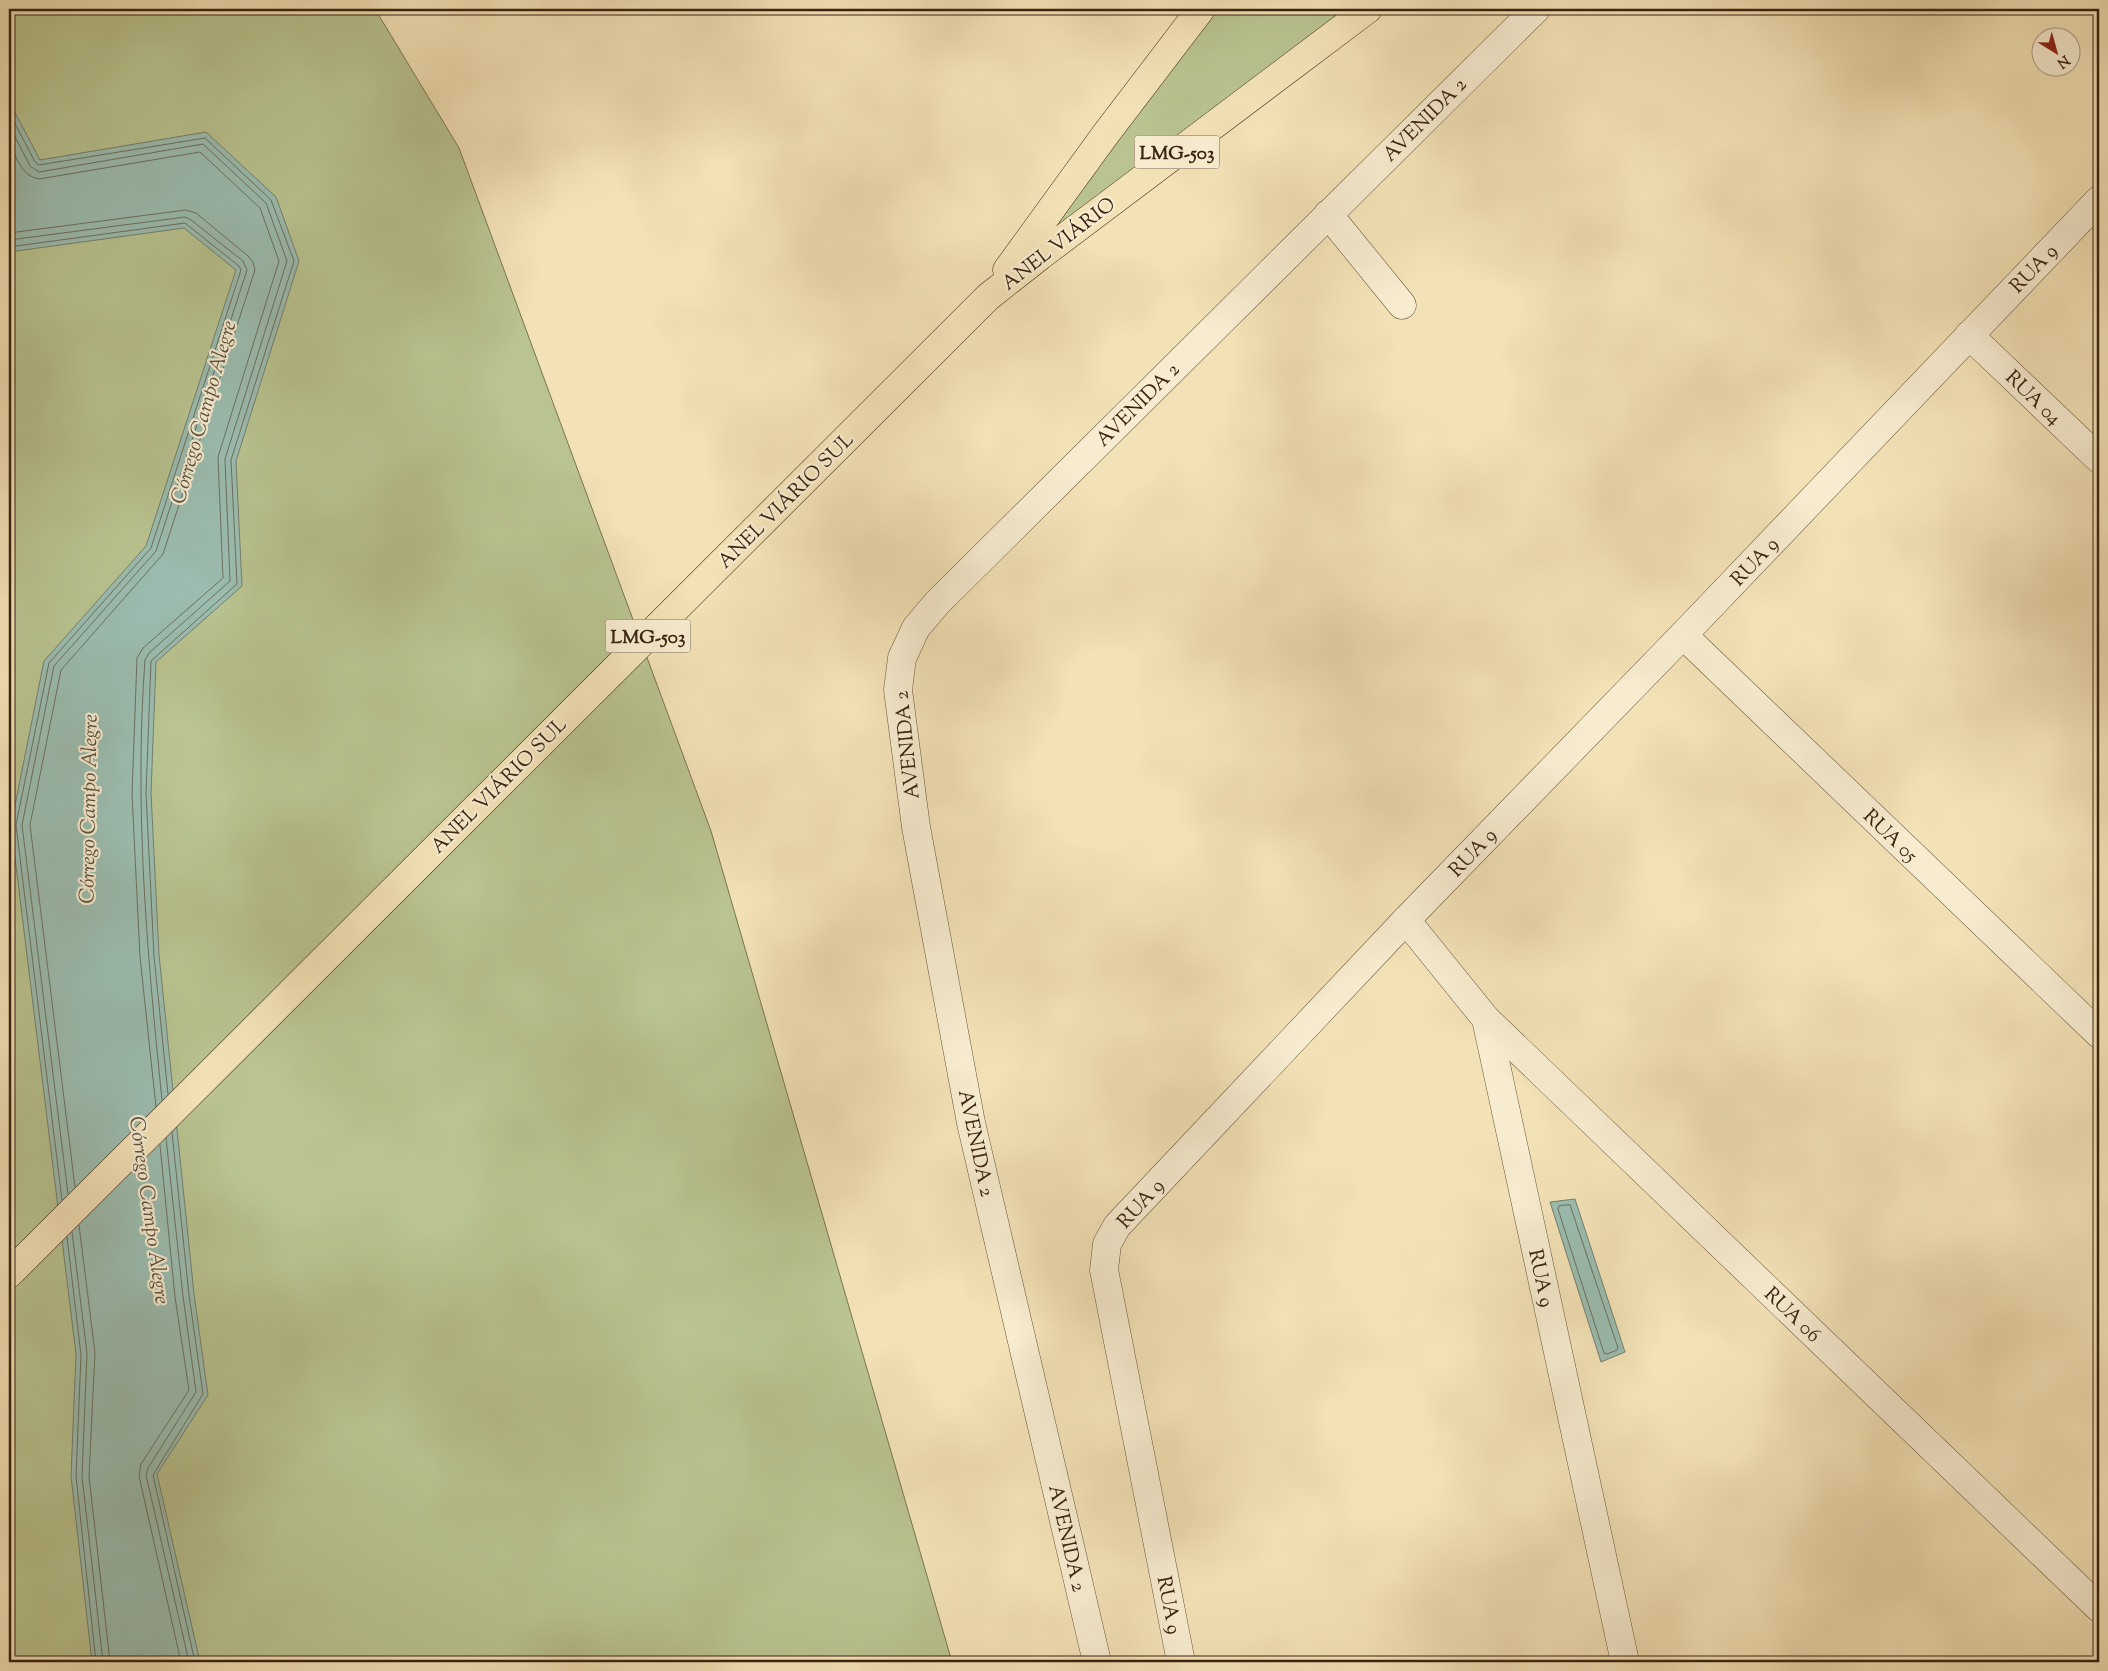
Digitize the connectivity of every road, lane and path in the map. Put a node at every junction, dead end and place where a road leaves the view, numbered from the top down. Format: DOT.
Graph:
graph roads {
  1 [pos="1201,9"];
  2 [pos="1368,9"];
  3 [pos="1536,9"];
  4 [pos="2099,200"];
  5 [pos="1328,214"];
  6 [pos="988,298"];
  7 [pos="1402,305"];
  8 [pos="1969,335"];
  9 [pos="2099,459"];
  10 [pos="1683,635"];
  11 [pos="1406,920"];
  12 [pos="1486,1020"];
  13 [pos="2099,1034"];
  14 [pos="11,1272"];
  15 [pos="2099,1608"];
  16 [pos="1097,1662"];
  17 [pos="1181,1662"];
  18 [pos="1625,1662"];
  1 -- 6 [label="main road, ANEL VIÁRIO / LMG-503"];
  2 -- 6 [label="main road, ANEL VIÁRIO / LMG-503"];
  3 -- 5 [label="street, AVENIDA 2"];
  4 -- 8 [label="street, RUA 9"];
  5 -- 7 [label="street"];
  5 -- 16 [label="street, AVENIDA 2"];
  6 -- 14 [label="main road, ANEL VIÁRIO SUL / LMG-503"];
  8 -- 9 [label="street, RUA 04"];
  8 -- 10 [label="street, RUA 9"];
  10 -- 11 [label="street, RUA 9"];
  10 -- 13 [label="street, RUA 05"];
  11 -- 12 [label="street, RUA 9"];
  11 -- 17 [label="street, RUA 9"];
  12 -- 15 [label="street, RUA 06"];
  12 -- 18 [label="street, RUA 9"];
}
